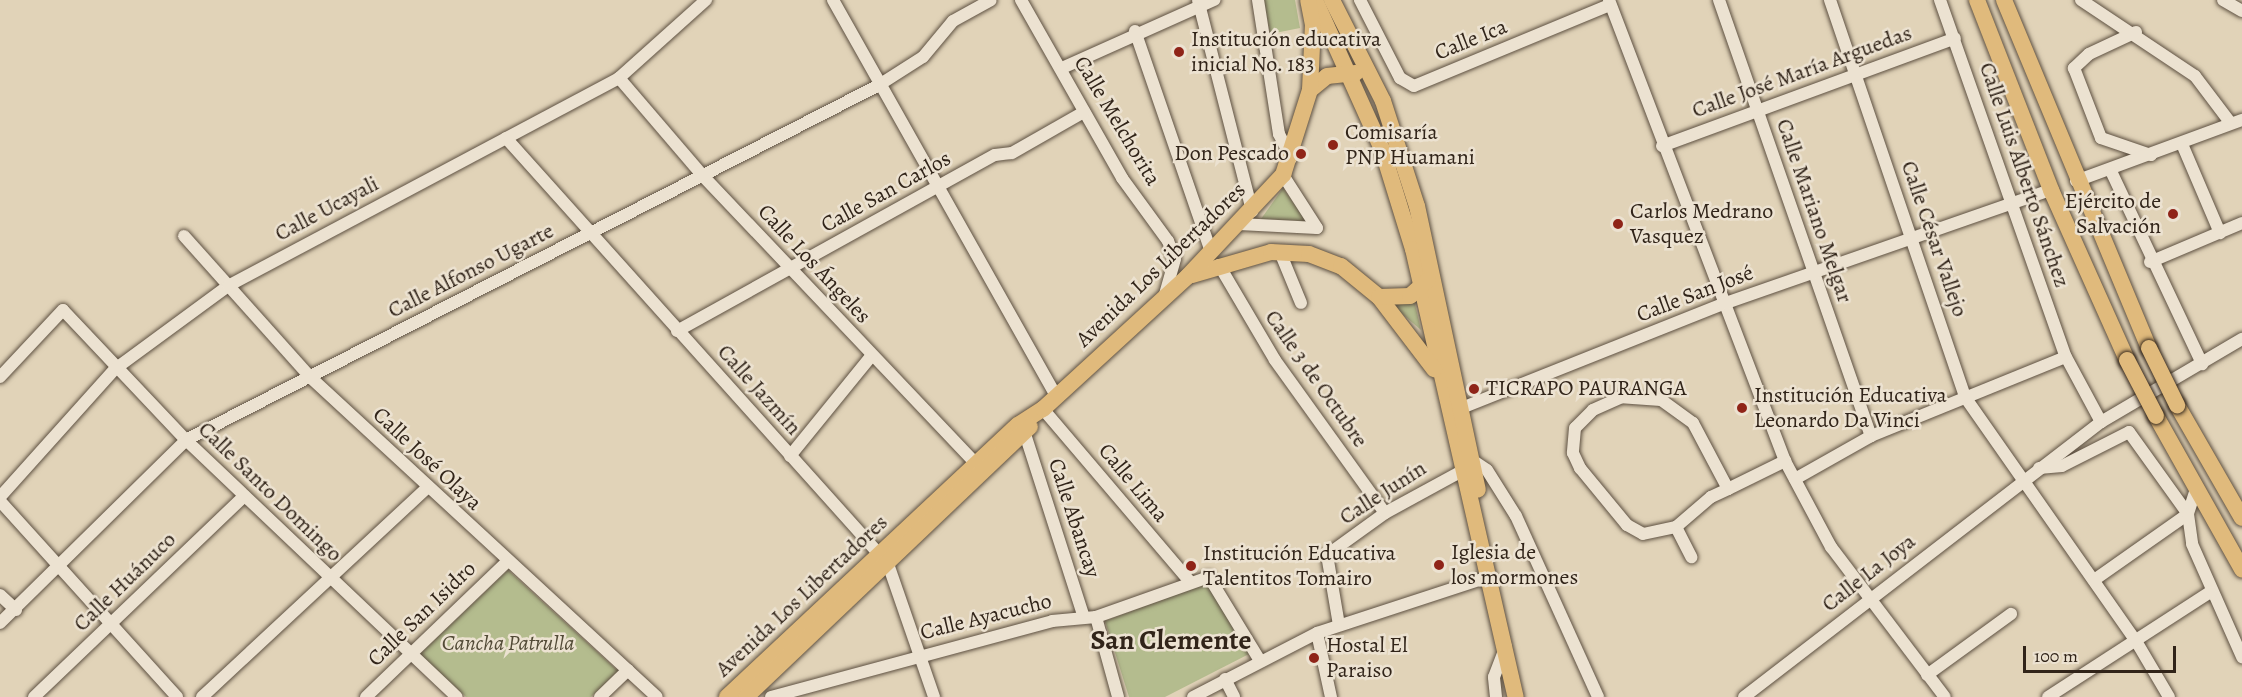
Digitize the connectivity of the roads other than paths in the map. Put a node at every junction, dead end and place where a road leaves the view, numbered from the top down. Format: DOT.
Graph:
graph roads {
  1 [pos="705,0"];
  2 [pos="833,0"];
  3 [pos="991,0"];
  4 [pos="1021,0"];
  5 [pos="1214,0"];
  6 [pos="1258,0"];
  7 [pos="1308,0"];
  8 [pos="1315,0"];
  9 [pos="1332,0"];
  10 [pos="1360,0"];
  11 [pos="1719,0"];
  12 [pos="1830,0"];
  13 [pos="1940,0"];
  14 [pos="1977,0"];
  15 [pos="2004,0"];
  16 [pos="2081,0"];
  17 [pos="2223,0"];
  18 [pos="1199,3"];
  19 [pos="1610,3"];
  20 [pos="2242,11"];
  21 [pos="1135,31"];
  22 [pos="2136,32"];
  23 [pos="1955,38"];
  24 [pos="1062,68"];
  25 [pos="1348,72"];
  26 [pos="1856,75"];
  27 [pos="1371,77"];
  28 [pos="619,78"];
  29 [pos="879,85"];
  30 [pos="1310,90"];
  31 [pos="1758,111"];
  32 [pos="1084,112"];
  33 [pos="2236,121"];
  34 [pos="506,138"];
  35 [pos="2182,144"];
  36 [pos="1662,146"];
  37 [pos="2151,155"];
  38 [pos="1291,158"];
  39 [pos="2110,169"];
  40 [pos="1283,175"];
  41 [pos="703,176"];
  42 [pos="2076,181"];
  43 [pos="939,186"];
  44 [pos="2051,190"];
  45 [pos="2013,204"];
  46 [pos="1252,211"];
  47 [pos="2242,223"];
  48 [pos="1239,224"];
  49 [pos="2220,233"];
  50 [pos="589,235"];
  51 [pos="184,236"];
  52 [pos="1910,236"];
  53 [pos="1280,252"];
  54 [pos="1216,254"];
  55 [pos="2150,262"];
  56 [pos="790,270"];
  57 [pos="1435,270"];
  58 [pos="1812,274"];
  59 [pos="228,286"];
  60 [pos="1424,287"];
  61 [pos="1379,297"];
  62 [pos="1164,298"];
  63 [pos="1301,303"];
  64 [pos="1723,304"];
  65 [pos="677,331"];
  66 [pos="2242,339"];
  67 [pos="872,355"];
  68 [pos="2066,357"];
  69 [pos="2202,364"];
  70 [pos="115,369"];
  71 [pos="309,376"];
  72 [pos="0,377"];
  73 [pos="1443,387"];
  74 [pos="1057,397"];
  75 [pos="1965,397"];
  76 [pos="1464,407"];
  77 [pos="1043,409"];
  78 [pos="2101,422"];
  79 [pos="1025,434"];
  80 [pos="1871,436"];
  81 [pos="186,440"];
  82 [pos="790,456"];
  83 [pos="1785,461"];
  84 [pos="1470,466"];
  85 [pos="980,468"];
  86 [pos="2038,468"];
  87 [pos="1795,479"];
  88 [pos="2020,481"];
  89 [pos="426,489"];
  90 [pos="1728,489"];
  91 [pos="2195,492"];
  92 [pos="244,496"];
  93 [pos="0,499"];
  94 [pos="1385,513"];
  95 [pos="2188,514"];
  96 [pos="2242,518"];
  97 [pos="1676,526"];
  98 [pos="1691,557"];
  99 [pos="884,559"];
  100 [pos="507,562"];
  101 [pos="59,566"];
  102 [pos="2242,569"];
  103 [pos="1491,576"];
  104 [pos="329,578"];
  105 [pos="2094,580"];
  106 [pos="1191,583"];
  107 [pos="2210,592"];
  108 [pos="0,594"];
  109 [pos="1870,600"];
  110 [pos="16,610"];
  111 [pos="2012,614"];
  112 [pos="1083,615"];
  113 [pos="1096,618"];
  114 [pos="0,623"];
  115 [pos="112,624"];
  116 [pos="1339,625"];
  117 [pos="1317,633"];
  118 [pos="2136,641"];
  119 [pos="1506,646"];
  120 [pos="411,654"];
  121 [pos="922,654"];
  122 [pos="2242,657"];
  123 [pos="1260,661"];
  124 [pos="628,670"];
  125 [pos="1928,675"];
  126 [pos="1225,679"];
  127 [pos="738,695"];
  128 [pos="2050,696"];
  129 [pos="34,697"];
  130 [pos="177,697"];
  131 [pos="202,697"];
  132 [pos="366,697"];
  133 [pos="457,697"];
  134 [pos="600,697"];
  135 [pos="657,697"];
  136 [pos="771,697"];
  137 [pos="934,697"];
  138 [pos="1118,697"];
  139 [pos="1193,697"];
  140 [pos="1234,697"];
  141 [pos="1331,697"];
  142 [pos="1496,697"];
  143 [pos="1516,697"];
  144 [pos="1598,697"];
  145 [pos="1744,697"];
  146 [pos="1945,697"];
  147 [pos="2169,697"];
  1 -- 28 [label="street, Calle Ucayali"];
  2 -- 29 [label="street"];
  3 -- 29 [label="street, Calle Alfonso Ugarte"];
  4 -- 24 [label="street, Calle Melchorita"];
  5 -- 18 [label="street"];
  6 -- 38 [label="street"];
  7 -- 30 [label="highway, Avenida Los Libertadores"];
  8 -- 25 [label="highway"];
  9 -- 27 [label="highway"];
  10 -- 19 [label="street, Calle Ica"];
  11 -- 31 [label="street, Calle Mariano Melgar"];
  12 -- 26 [label="street, Calle César Vallejo"];
  13 -- 23 [label="street, Calle Luis Alberto Sánchez"];
  14 -- 44 [label="highway"];
  15 -- 42 [label="highway"];
  16 -- 22 [label="street"];
  17 -- 20 [label="street"];
  18 -- 21 [label="street"];
  18 -- 46 [label="street"];
  19 -- 36 [label="street"];
  21 -- 24 [label="street"];
  21 -- 54 [label="street, Calle 3 de Octubre"];
  22 -- 33 [label="street"];
  22 -- 37 [label="street"];
  23 -- 26 [label="street, Calle José María Arguedas"];
  23 -- 45 [label="street, Calle Luis Alberto Sánchez"];
  24 -- 32 [label="street, Calle Melchorita"];
  25 -- 27 [label="highway"];
  25 -- 30 [label="highway"];
  25 -- 60 [label="highway"];
  26 -- 31 [label="street, Calle José María Arguedas"];
  26 -- 52 [label="street, Calle César Vallejo"];
  27 -- 57 [label="highway"];
  28 -- 34 [label="street, Calle Ucayali"];
  28 -- 41 [label="street, Calle Los Ángeles"];
  29 -- 41 [label="street, Calle Alfonso Ugarte"];
  29 -- 43 [label="street"];
  30 -- 38 [label="highway, Avenida Los Libertadores"];
  31 -- 36 [label="street, Calle José María Arguedas"];
  31 -- 58 [label="street, Calle Mariano Melgar"];
  32 -- 43 [label="street, Calle San Carlos"];
  32 -- 62 [label="street, Calle Melchorita"];
  33 -- 35 [label="street"];
  34 -- 50 [label="street, Calle Jazmín"];
  34 -- 59 [label="street, Calle Ucayali"];
  35 -- 37 [label="street"];
  35 -- 49 [label="street"];
  36 -- 64 [label="street"];
  37 -- 39 [label="street"];
  38 -- 40 [label="highway, Avenida Los Libertadores"];
  39 -- 42 [label="street"];
  39 -- 55 [label="street"];
  40 -- 46 [label="highway, Avenida Los Libertadores"];
  40 -- 48 [label="street"];
  41 -- 50 [label="street, Calle Alfonso Ugarte"];
  41 -- 56 [label="street, Calle Los Ángeles"];
  42 -- 96 [label="highway, bridge"];
  43 -- 56 [label="street, Calle San Carlos"];
  43 -- 74 [label="street"];
  44 -- 45 [label="street, Calle San José"];
  44 -- 91 [label="highway, bridge"];
  45 -- 52 [label="street, Calle San José"];
  45 -- 68 [label="street, Calle Luis Alberto Sánchez"];
  46 -- 48 [label="highway, Avenida Los Libertadores"];
  47 -- 49 [label="street"];
  48 -- 54 [label="highway, Avenida Los Libertadores"];
  49 -- 55 [label="street"];
  50 -- 65 [label="street, Calle Jazmín"];
  50 -- 71 [label="street, Calle Alfonso Ugarte"];
  51 -- 59 [label="street, Calle José Olaya"];
  52 -- 58 [label="street, Calle San José"];
  52 -- 75 [label="street, Calle César Vallejo"];
  53 -- 54 [label="highway"];
  53 -- 61 [label="highway"];
  53 -- 63 [label="street"];
  54 -- 62 [label="highway, Avenida Los Libertadores"];
  54 -- 94 [label="street, Calle 3 de Octubre"];
  55 -- 69 [label="street"];
  56 -- 65 [label="street, Calle San Carlos"];
  56 -- 67 [label="street, Calle Los Ángeles"];
  57 -- 60 [label="highway"];
  57 -- 76 [label="highway"];
  58 -- 64 [label="street, Calle San José"];
  58 -- 80 [label="street, Calle Mariano Melgar"];
  59 -- 70 [label="street, Calle Ucayali"];
  59 -- 71 [label="street, Calle José Olaya"];
  60 -- 61 [label="highway"];
  60 -- 73 [label="highway"];
  61 -- 73 [label="highway"];
  62 -- 74 [label="highway, Avenida Los Libertadores"];
  64 -- 76 [label="street, Calle San José"];
  64 -- 83 [label="street"];
  65 -- 82 [label="street, Calle Jazmín"];
  66 -- 69 [label="street, Calle La Joya"];
  67 -- 82 [label="street"];
  67 -- 85 [label="street, Calle Los Ángeles"];
  68 -- 75 [label="street"];
  68 -- 78 [label="street, Calle Luis Alberto Sánchez"];
  69 -- 78 [label="street, Calle La Joya"];
  70 -- 72 [label="street, Calle Santo Domingo"];
  70 -- 81 [label="street, Calle Santo Domingo"];
  70 -- 93 [label="street, Calle Ucayali"];
  71 -- 81 [label="street, Calle Alfonso Ugarte"];
  71 -- 89 [label="street, Calle José Olaya"];
  73 -- 84 [label="highway"];
  74 -- 77 [label="highway, Avenida Los Libertadores"];
  75 -- 80 [label="street"];
  75 -- 88 [label="street, Calle César Vallejo"];
  76 -- 84 [label="highway"];
  77 -- 79 [label="highway, Avenida Los Libertadores"];
  77 -- 85 [label="highway, Avenida Los Libertadores"];
  77 -- 106 [label="street, Calle Lima"];
  78 -- 86 [label="street, Calle La Joya"];
  79 -- 85 [label="highway, Avenida Los Libertadores"];
  79 -- 112 [label="street, Calle Abancay"];
  80 -- 87 [label="street"];
  81 -- 92 [label="street, Calle Santo Domingo"];
  81 -- 101 [label="street, Calle Alfonso Ugarte"];
  82 -- 99 [label="street, Calle Jazmín"];
  83 -- 87 [label="street"];
  83 -- 90 [label="street"];
  84 -- 94 [label="street, Calle Junín"];
  84 -- 103 [label="highway"];
  84 -- 144 [label="street"];
  85 -- 99 [label="highway, Avenida Los Libertadores"];
  86 -- 88 [label="street, Calle La Joya"];
  86 -- 95 [label="street"];
  87 -- 109 [label="street"];
  88 -- 105 [label="street, Calle César Vallejo"];
  88 -- 109 [label="street, Calle La Joya"];
  89 -- 100 [label="street, Calle José Olaya"];
  89 -- 104 [label="street"];
  90 -- 97 [label="street"];
  90 -- 97 [label="street"];
  91 -- 95 [label="street"];
  91 -- 102 [label="highway"];
  92 -- 104 [label="street, Calle Santo Domingo"];
  92 -- 115 [label="street, Calle Huánuco"];
  93 -- 101 [label="street"];
  94 -- 116 [label="street, Calle Junín"];
  95 -- 105 [label="street"];
  95 -- 107 [label="street"];
  97 -- 98 [label="street"];
  99 -- 121 [label="street, Calle Jazmín"];
  99 -- 127 [label="highway, Avenida Los Libertadores"];
  100 -- 120 [label="street, Calle San Isidro"];
  100 -- 124 [label="street, Calle José Olaya"];
  101 -- 110 [label="street, Calle Alfonso Ugarte"];
  101 -- 115 [label="street"];
  103 -- 116 [label="street"];
  103 -- 119 [label="highway"];
  104 -- 120 [label="street, Calle Santo Domingo"];
  104 -- 131 [label="street"];
  105 -- 118 [label="street, Calle César Vallejo"];
  106 -- 113 [label="street"];
  106 -- 123 [label="street"];
  107 -- 118 [label="street"];
  107 -- 122 [label="street"];
  108 -- 110 [label="street"];
  109 -- 125 [label="street"];
  109 -- 145 [label="street, Calle La Joya"];
  110 -- 114 [label="street, Calle Alfonso Ugarte"];
  111 -- 125 [label="street"];
  112 -- 113 [label="street, Calle Ayacucho"];
  112 -- 121 [label="street, Calle Ayacucho"];
  113 -- 138 [label="street"];
  115 -- 129 [label="street, Calle Huánuco"];
  115 -- 130 [label="street"];
  116 -- 117 [label="street"];
  117 -- 123 [label="street"];
  117 -- 141 [label="street"];
  118 -- 128 [label="street"];
  118 -- 147 [label="street, Calle César Vallejo"];
  119 -- 142 [label="street"];
  119 -- 143 [label="highway"];
  120 -- 132 [label="street, Calle San Isidro"];
  120 -- 133 [label="street, Calle Santo Domingo"];
  121 -- 136 [label="street, Calle Ayacucho"];
  121 -- 137 [label="street, Calle Jazmín"];
  123 -- 126 [label="street"];
  124 -- 134 [label="street"];
  124 -- 135 [label="street, Calle José Olaya"];
  125 -- 146 [label="street"];
  126 -- 139 [label="street"];
  126 -- 140 [label="street"];
}
